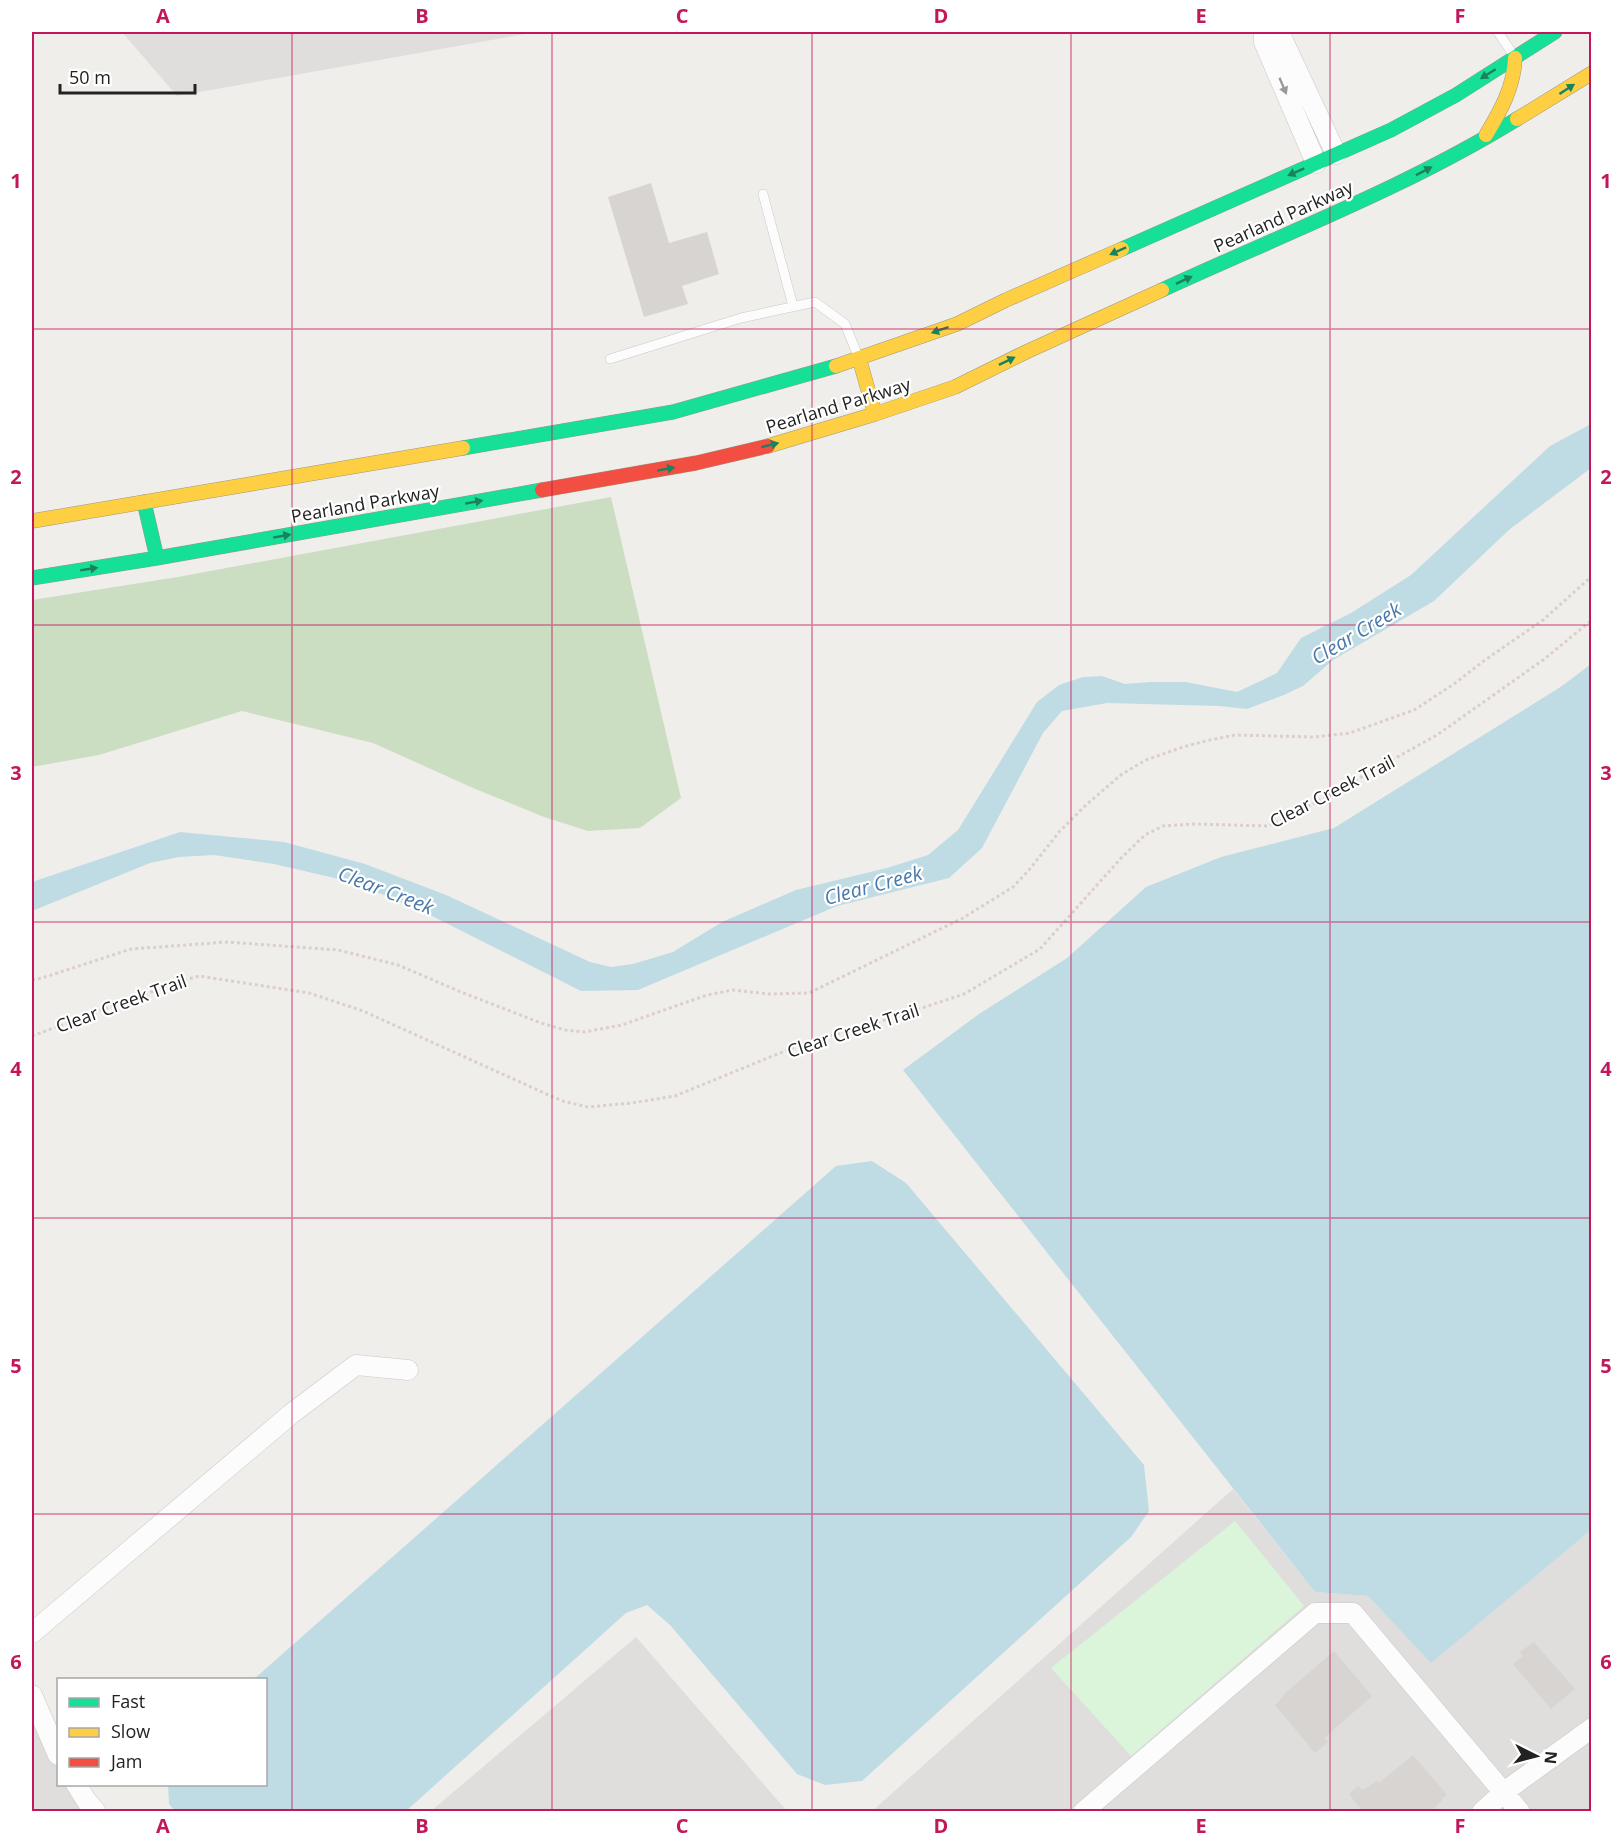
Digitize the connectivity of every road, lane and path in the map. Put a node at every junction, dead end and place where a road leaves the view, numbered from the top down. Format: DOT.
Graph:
graph roads {
  1 [pos="1264,32"];
  2 [pos="1279,32"];
  3 [pos="1498,32"];
  4 [pos="1555,32"];
  5 [pos="1515,58"];
  6 [pos="1592,73"];
  7 [pos="1482,141"];
  8 [pos="1336,154"];
  9 [pos="1316,163"];
  10 [pos="763,194"];
  11 [pos="794,306"];
  12 [pos="859,358"];
  13 [pos="610,359"];
  14 [pos="875,414"];
  15 [pos="144,502"];
  16 [pos="32,522"];
  17 [pos="157,558"];
  18 [pos="1592,576"];
  19 [pos="32,578"];
  20 [pos="1592,620"];
  21 [pos="32,980"];
  22 [pos="32,1036"];
  23 [pos="408,1370"];
  24 [pos="32,1633"];
  25 [pos="32,1695"];
  26 [pos="1592,1728"];
  27 [pos="57,1753"];
  28 [pos="77,1786"];
  29 [pos="1504,1792"];
  30 [pos="96,1812"];
  31 [pos="1083,1812"];
  32 [pos="1482,1812"];
  33 [pos="1520,1812"];
  1 -- 9 [label="street, one-way"];
  2 -- 8 [label="street"];
  3 -- 5 [label="lane"];
  4 -- 5 [label="main road, Pearland Parkway"];
  5 -- 7 [label="main road"];
  5 -- 8 [label="main road, Pearland Parkway, one-way"];
  7 -- 6 [label="main road, Pearland Parkway, one-way"];
  14 -- 7 [label="main road, Pearland Parkway, one-way"];
  8 -- 9 [label="main road, Pearland Parkway"];
  9 -- 12 [label="main road, Pearland Parkway, one-way"];
  10 -- 11 [label="lane"];
  11 -- 12 [label="lane"];
  11 -- 13 [label="lane"];
  12 -- 14 [label="main road"];
  12 -- 15 [label="main road, Pearland Parkway"];
  17 -- 14 [label="main road, Pearland Parkway, one-way"];
  15 -- 16 [label="main road, Pearland Parkway"];
  15 -- 17 [label="main road"];
  19 -- 17 [label="main road, Pearland Parkway, one-way"];
  18 -- 21 [label="path"];
  20 -- 22 [label="path, Clear Creek Trail"];
  23 -- 24 [label="street"];
  25 -- 27 [label="street"];
  26 -- 29 [label="street"];
  28 -- 30 [label="street"];
  29 -- 31 [label="street"];
  29 -- 32 [label="street"];
  29 -- 33 [label="street"];
}
